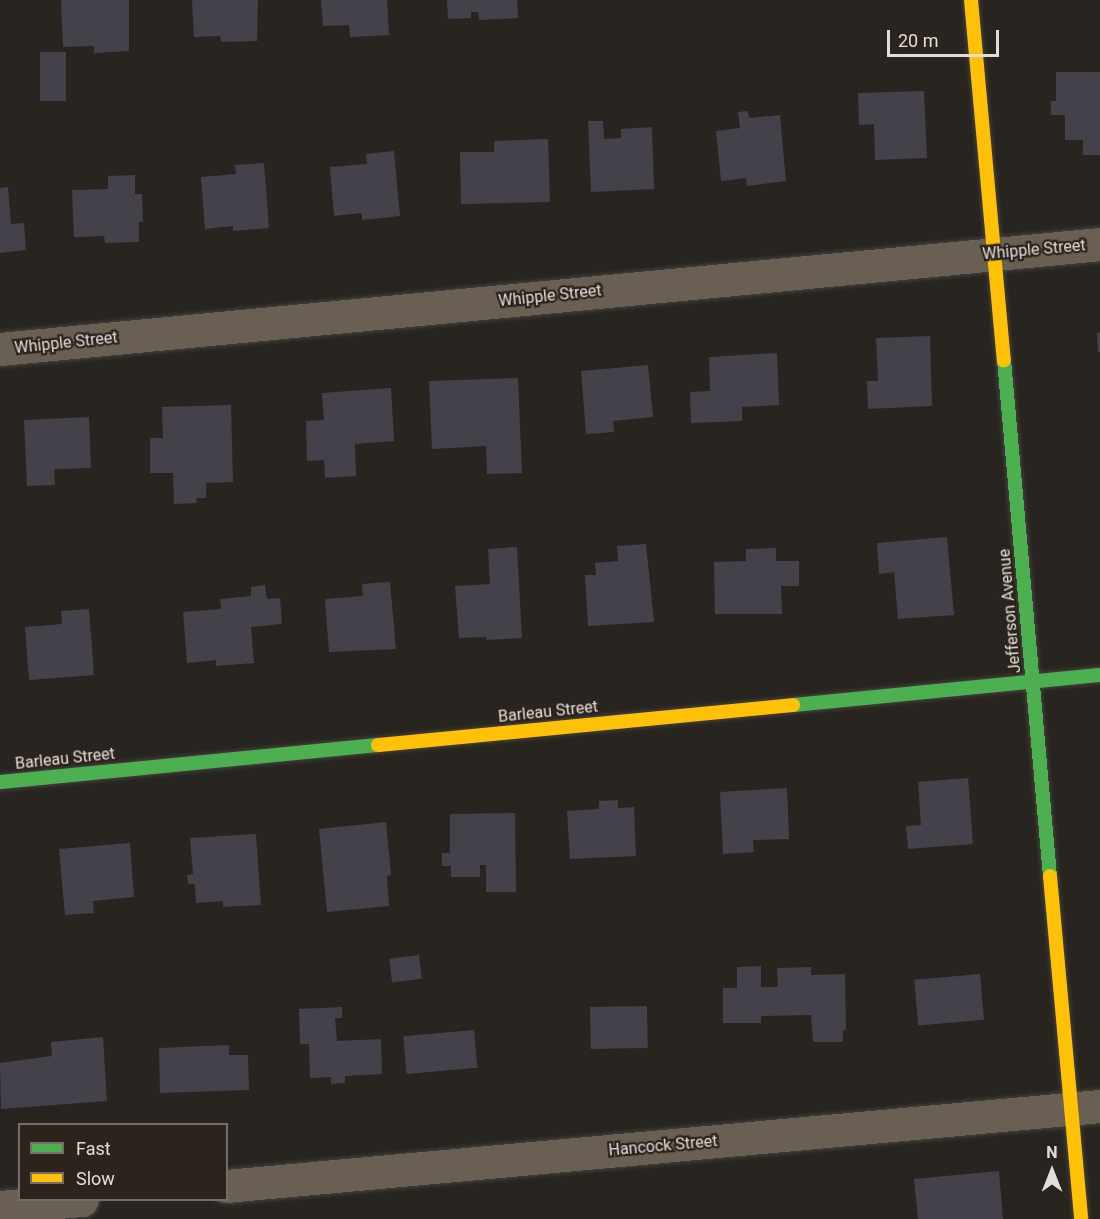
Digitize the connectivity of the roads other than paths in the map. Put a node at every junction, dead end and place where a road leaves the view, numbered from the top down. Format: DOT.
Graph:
graph roads {
  1 [pos="971,0"];
  2 [pos="1100,244"];
  3 [pos="994,254"];
  4 [pos="0,349"];
  5 [pos="1100,675"];
  6 [pos="1033,681"];
  7 [pos="0,782"];
  8 [pos="1085,1108"];
  9 [pos="228,1186"];
  10 [pos="70,1201"];
  11 [pos="0,1207"];
  12 [pos="1081,1219"];
  1 -- 3 [label="street, Jefferson Avenue"];
  2 -- 3 [label="street, Whipple Street"];
  3 -- 4 [label="street, Whipple Street"];
  3 -- 6 [label="street, Jefferson Avenue"];
  5 -- 6 [label="street, Barleau Street"];
  6 -- 7 [label="street, Barleau Street"];
  6 -- 8 [label="street, Jefferson Avenue"];
  8 -- 9 [label="street, Hancock Street"];
  8 -- 12 [label="street, Jefferson Avenue"];
  10 -- 11 [label="street"];
}
